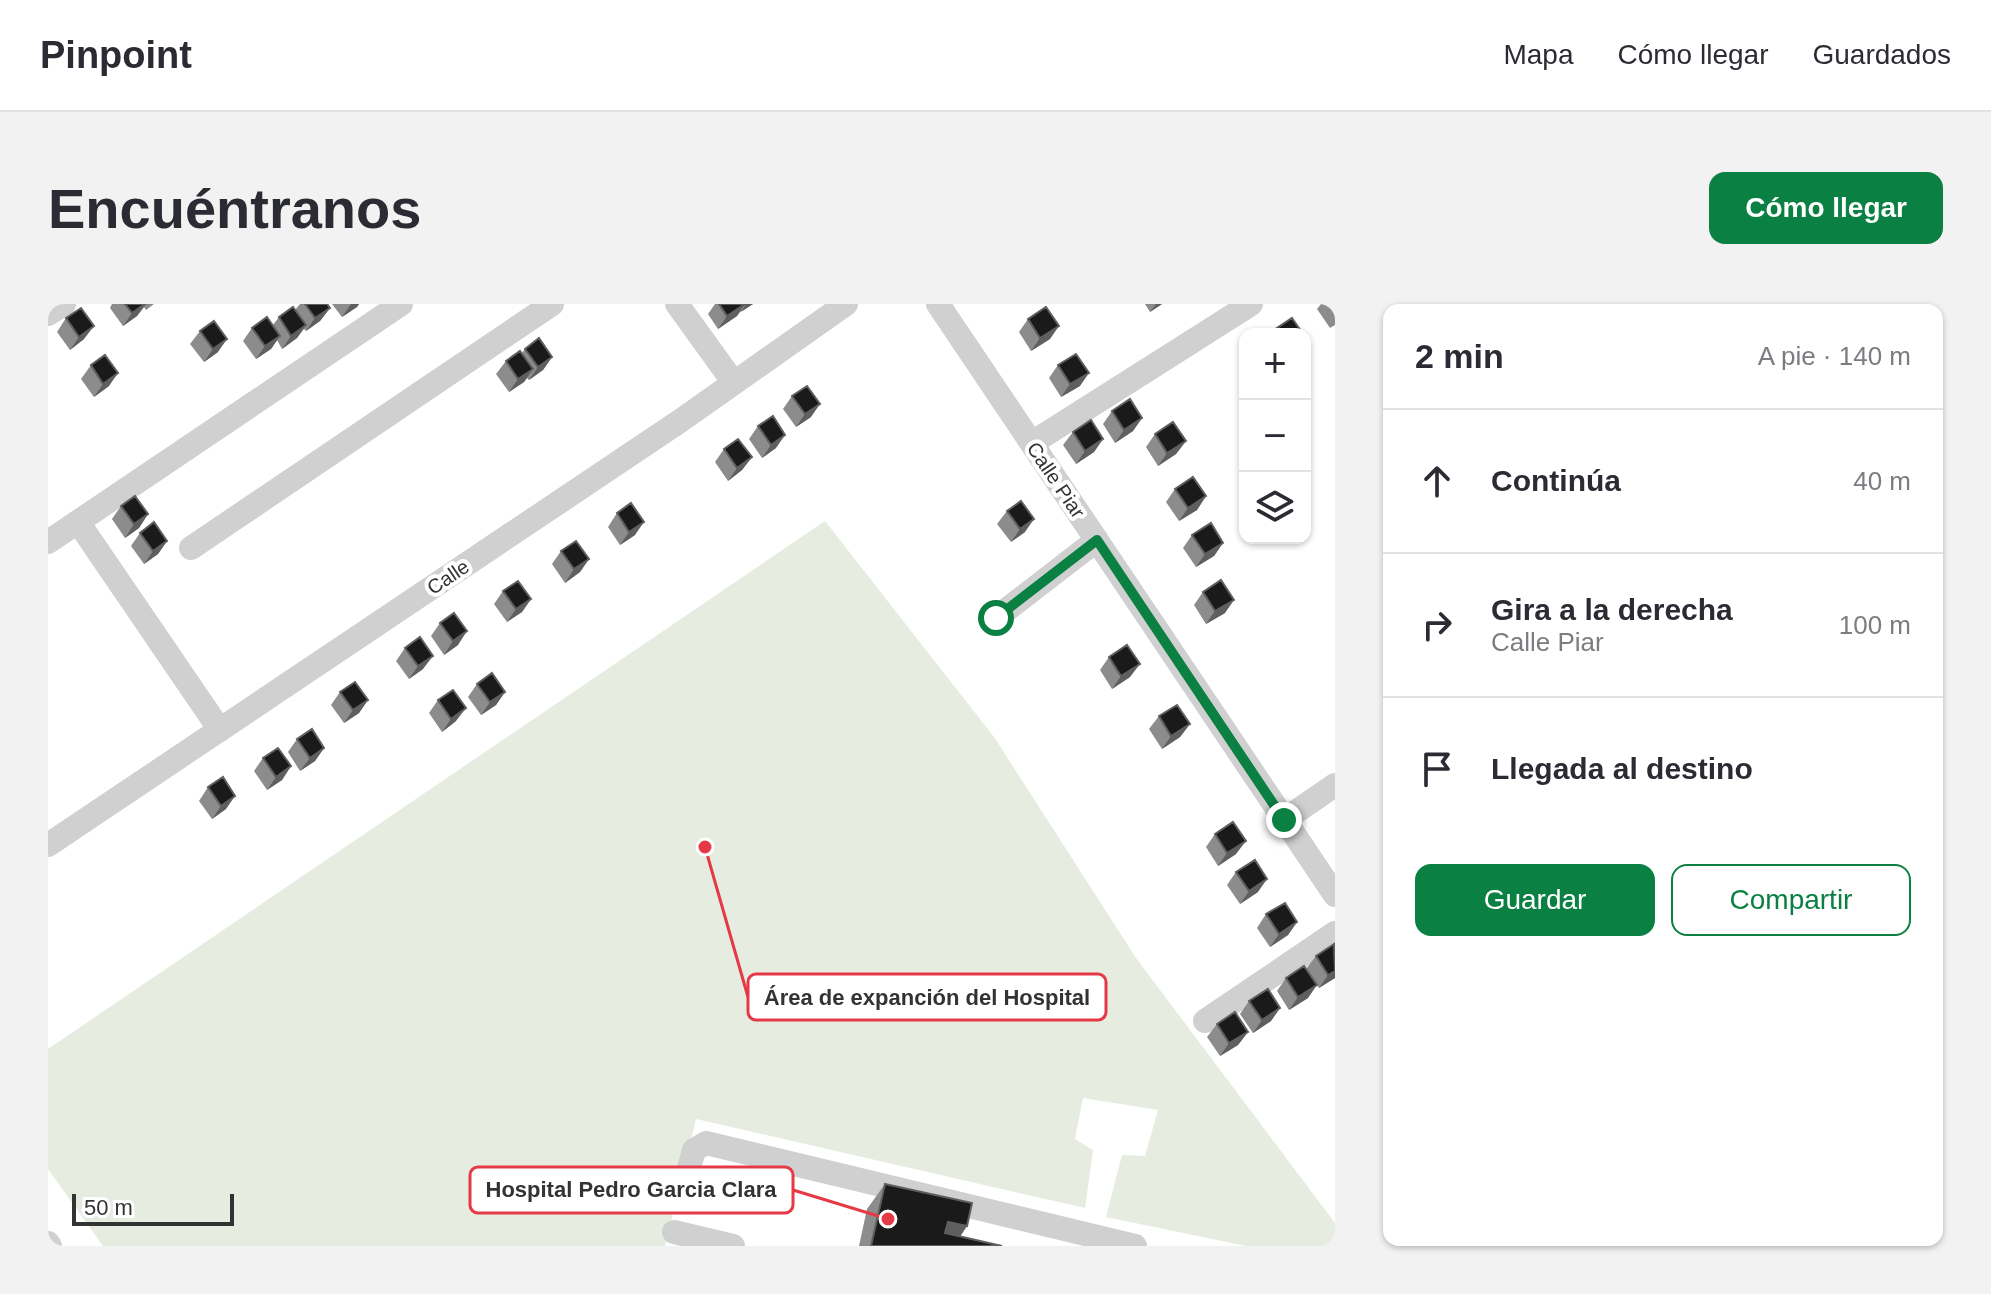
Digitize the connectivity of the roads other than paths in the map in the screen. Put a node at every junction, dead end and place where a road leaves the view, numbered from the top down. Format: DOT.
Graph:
graph roads {
  1 [pos="64,304"];
  2 [pos="401,304"];
  3 [pos="552,304"];
  4 [pos="677,304"];
  5 [pos="846,304"];
  6 [pos="938,304"];
  7 [pos="1251,304"];
  8 [pos="48,314"];
  9 [pos="734,383"];
  10 [pos="1032,443"];
  11 [pos="78,522"];
  12 [pos="1097,540"];
  13 [pos="48,542"];
  14 [pos="191,548"];
  15 [pos="996,618"];
  16 [pos="220,730"];
  17 [pos="1335,785"];
  18 [pos="1284,820"];
  19 [pos="48,845"];
  20 [pos="1335,895"];
  21 [pos="1335,933"];
  22 [pos="1205,1021"];
  23 [pos="684,1187"];
  24 [pos="674,1232"];
  25 [pos="733,1246"];
  26 [pos="1135,1246"];
  1 -- 8 [label="street"];
  2 -- 11 [label="street"];
  3 -- 14 [label="street"];
  4 -- 9 [label="street"];
  5 -- 9 [label="street, Calle"];
  6 -- 10 [label="street, Calle Piar"];
  7 -- 10 [label="street"];
  9 -- 16 [label="street, Calle"];
  10 -- 12 [label="street, Calle Piar"];
  11 -- 13 [label="street"];
  11 -- 16 [label="street"];
  12 -- 15 [label="street"];
  12 -- 18 [label="street, Calle Piar"];
  16 -- 19 [label="street, Calle"];
  17 -- 18 [label="street"];
  18 -- 20 [label="street, Calle Piar"];
  21 -- 22 [label="street"];
  23 -- 26 [label="street"];
  24 -- 25 [label="street"];
}
